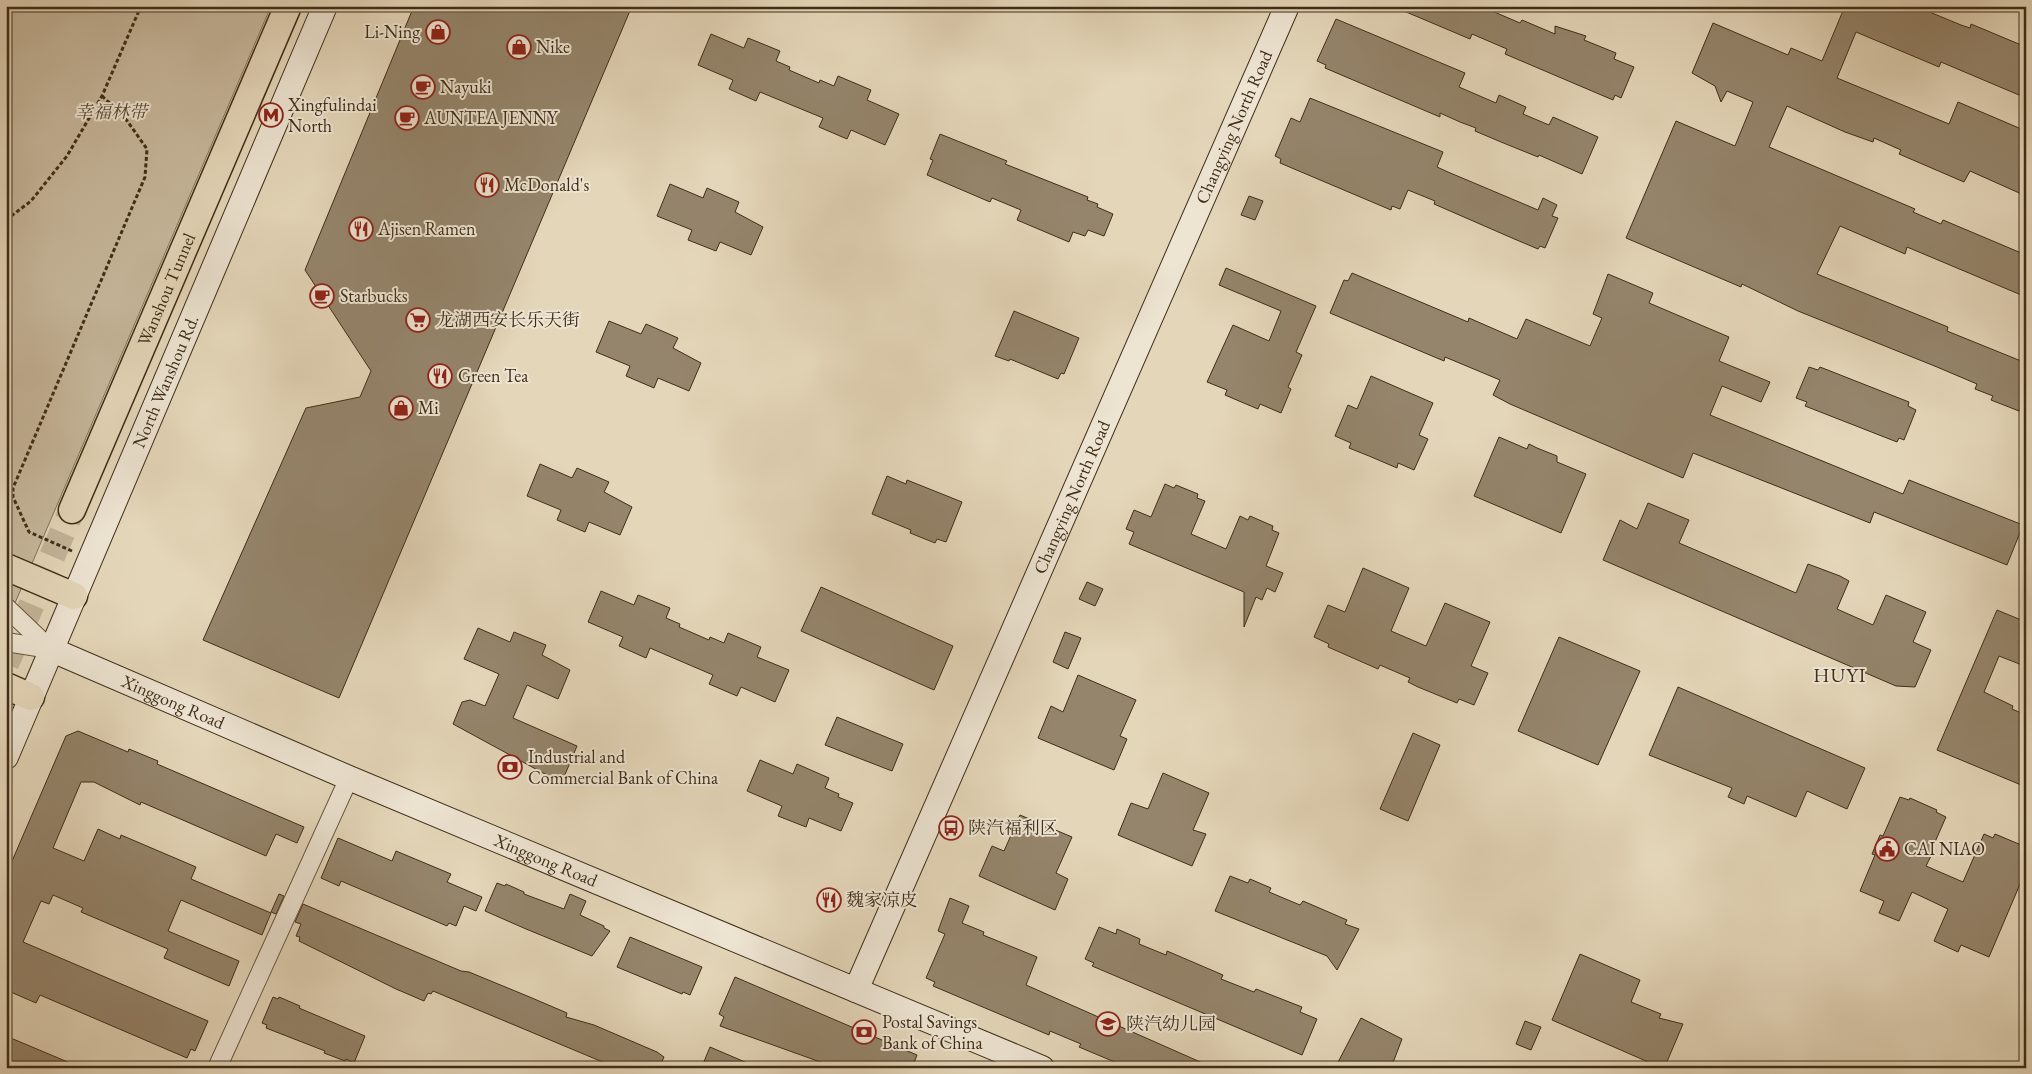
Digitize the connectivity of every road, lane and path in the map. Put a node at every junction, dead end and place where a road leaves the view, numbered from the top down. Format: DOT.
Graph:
graph roads {
  1 [pos="141,6"];
  2 [pos="288,6"];
  3 [pos="325,6"];
  4 [pos="1286,6"];
  5 [pos="102,96"];
  6 [pos="6,220"];
  7 [pos="72,510"];
  8 [pos="89,559"];
  9 [pos="6,567"];
  10 [pos="74,596"];
  11 [pos="6,607"];
  12 [pos="6,642"];
  13 [pos="50,649"];
  14 [pos="6,686"];
  15 [pos="31,696"];
  16 [pos="6,757"];
  17 [pos="349,778"];
  18 [pos="856,990"];
  19 [pos="217,1068"];
  20 [pos="1042,1068"];
  1 -- 5 [label="path"];
  2 -- 7 [label="main road, Wanshou Tunnel"];
  3 -- 8 [label="street, North Wanshou Rd."];
  4 -- 18 [label="street, Changying North Road"];
  5 -- 6 [label="path"];
  5 -- 8 [label="path"];
  8 -- 10 [label="street, North Wanshou Rd."];
  9 -- 10 [label="main road"];
  10 -- 13 [label="street, North Wanshou Rd."];
  11 -- 13 [label="street"];
  12 -- 13 [label="street"];
  13 -- 15 [label="street, North Wanshou Rd."];
  13 -- 17 [label="street, Xinggong Road"];
  14 -- 15 [label="main road"];
  15 -- 16 [label="street, North Wanshou Rd."];
  17 -- 18 [label="street, Xinggong Road"];
  17 -- 19 [label="street"];
  18 -- 20 [label="street, Xinggong Road"];
}
